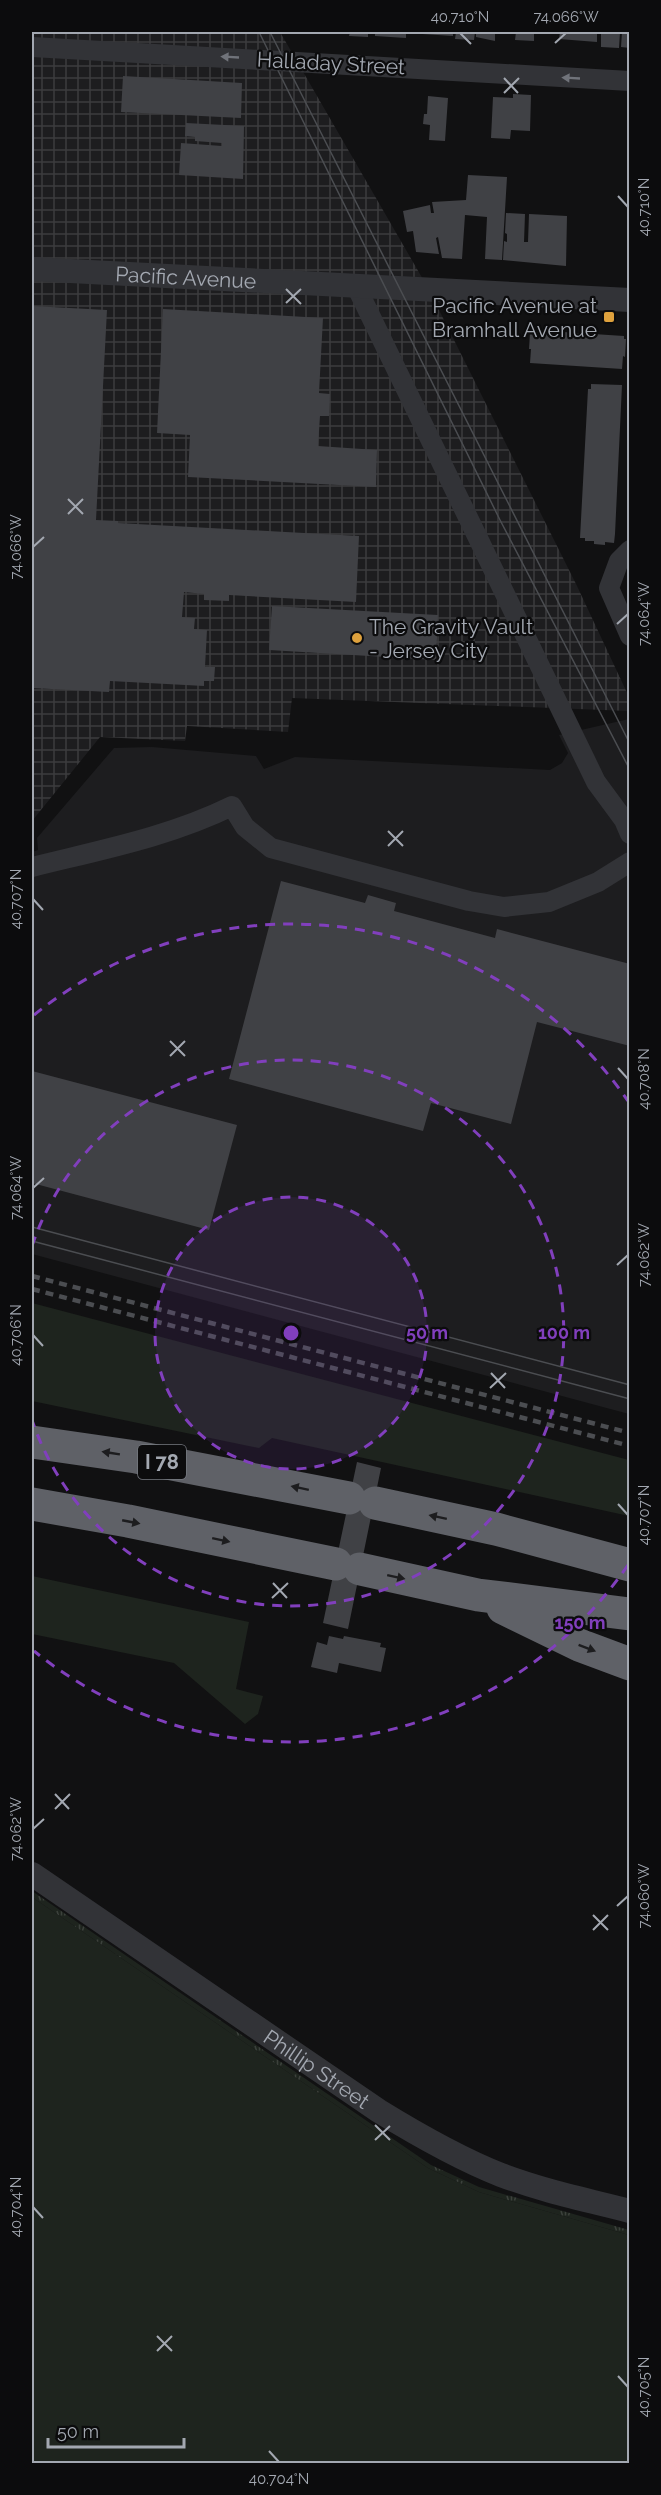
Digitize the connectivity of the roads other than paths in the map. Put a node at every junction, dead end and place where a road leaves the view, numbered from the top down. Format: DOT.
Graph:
graph roads {
  1 [pos="32,47"];
  2 [pos="630,81"];
  3 [pos="32,269"];
  4 [pos="356,286"];
  5 [pos="630,300"];
  6 [pos="630,550"];
  7 [pos="630,636"];
  8 [pos="630,834"];
  9 [pos="630,862"];
  10 [pos="32,867"];
  11 [pos="32,1442"];
  12 [pos="32,1504"];
  13 [pos="496,1529"];
  14 [pos="630,1542"];
  15 [pos="630,1565"];
  16 [pos="478,1595"];
  17 [pos="630,1614"];
  18 [pos="630,1664"];
  19 [pos="32,1874"];
  20 [pos="630,2211"];
  2 -- 1 [label="street, Halladay Street, one-way"];
  3 -- 4 [label="street, Pacific Avenue"];
  4 -- 5 [label="street, Pacific Avenue"];
  4 -- 8 [label="street"];
  6 -- 7 [label="street"];
  9 -- 10 [label="street"];
  13 -- 11 [label="highway, I 78, one-way"];
  12 -- 16 [label="highway, one-way"];
  13 -- 14 [label="highway"];
  13 -- 15 [label="highway, I 78"];
  16 -- 17 [label="highway"];
  16 -- 18 [label="highway, one-way"];
  19 -- 20 [label="street, Phillip Street"];
}
